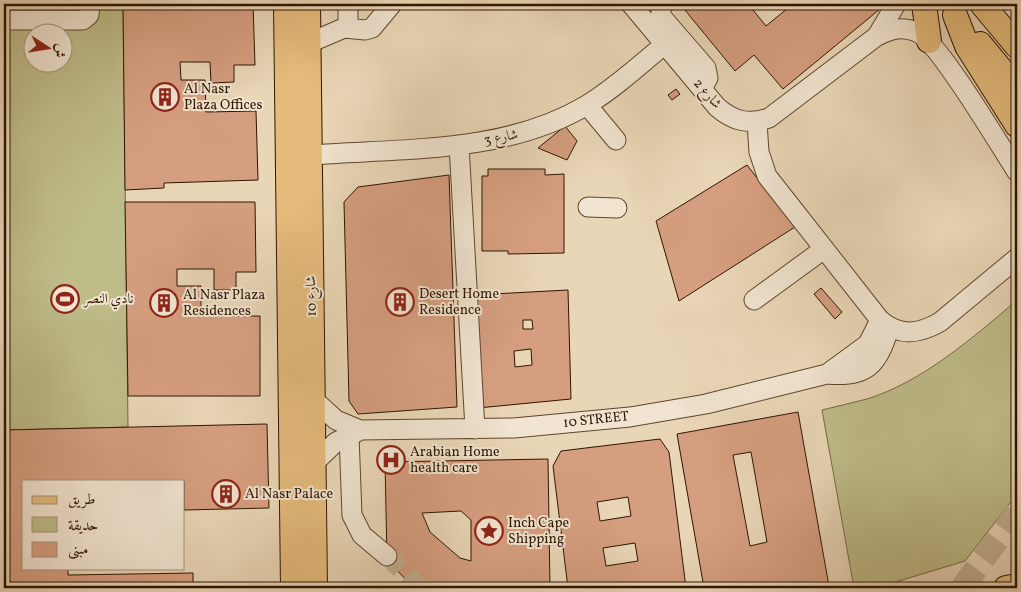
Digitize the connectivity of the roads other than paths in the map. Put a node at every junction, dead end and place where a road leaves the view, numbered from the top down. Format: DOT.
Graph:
graph roads {
  1 [pos="90,4"];
  2 [pos="286,4"];
  3 [pos="308,4"];
  4 [pos="348,4"];
  5 [pos="392,4"];
  6 [pos="631,4"];
  7 [pos="664,4"];
  8 [pos="896,4"];
  9 [pos="924,4"];
  10 [pos="982,4"];
  11 [pos="951,9"];
  12 [pos="4,20"];
  13 [pos="348,27"];
  14 [pos="877,36"];
  15 [pos="929,41"];
  16 [pos="309,43"];
  17 [pos="665,44"];
  18 [pos="1017,46"];
  19 [pos="702,89"];
  20 [pos="1017,89"];
  21 [pos="587,105"];
  22 [pos="757,122"];
  23 [pos="1017,125"];
  24 [pos="616,140"];
  25 [pos="459,145"];
  26 [pos="310,155"];
  27 [pos="1017,172"];
  28 [pos="588,207"];
  29 [pos="617,208"];
  30 [pos="824,249"];
  31 [pos="1017,258"];
  32 [pos="754,300"];
  33 [pos="884,324"];
  34 [pos="313,399"];
  35 [pos="475,429"];
  36 [pos="355,433"];
  37 [pos="314,463"];
  38 [pos="293,536"];
  39 [pos="387,556"];
  40 [pos="1017,586"];
  41 [pos="281,588"];
  42 [pos="293,588"];
  43 [pos="315,588"];
  44 [pos="1006,588"];
  1 -- 12 [label="street"];
  2 -- 38 [label="main road, شارع 10"];
  3 -- 16 [label="main road, شارع 10"];
  4 -- 13 [label="street"];
  5 -- 13 [label="street"];
  6 -- 17 [label="street, شارع 2"];
  7 -- 19 [label="street"];
  8 -- 14 [label="street"];
  9 -- 15 [label="main road"];
  10 -- 18 [label="main road"];
  11 -- 20 [label="main road"];
  11 -- 23 [label="main road"];
  13 -- 16 [label="street"];
  14 -- 15 [label="street"];
  14 -- 22 [label="street"];
  15 -- 27 [label="street"];
  16 -- 26 [label="main road, شارع 10"];
  17 -- 19 [label="street, شارع 2"];
  17 -- 21 [label="street, شارع 3"];
  19 -- 22 [label="street, شارع 2"];
  21 -- 24 [label="street"];
  21 -- 25 [label="street, شارع 3"];
  22 -- 30 [label="street"];
  25 -- 26 [label="street, شارع 3"];
  25 -- 35 [label="street"];
  26 -- 34 [label="main road, شارع 10"];
  28 -- 29 [label="street"];
  30 -- 32 [label="street"];
  30 -- 33 [label="street"];
  31 -- 33 [label="street"];
  33 -- 35 [label="street, 10 STREET"];
  34 -- 36 [label="street"];
  34 -- 37 [label="main road, شارع 10"];
  35 -- 36 [label="street, 10 STREET"];
  36 -- 37 [label="street"];
  36 -- 39 [label="street"];
  37 -- 43 [label="main road, شارع 10"];
  38 -- 41 [label="main road"];
  38 -- 42 [label="main road, شارع 10"];
  40 -- 44 [label="main road"];
}
